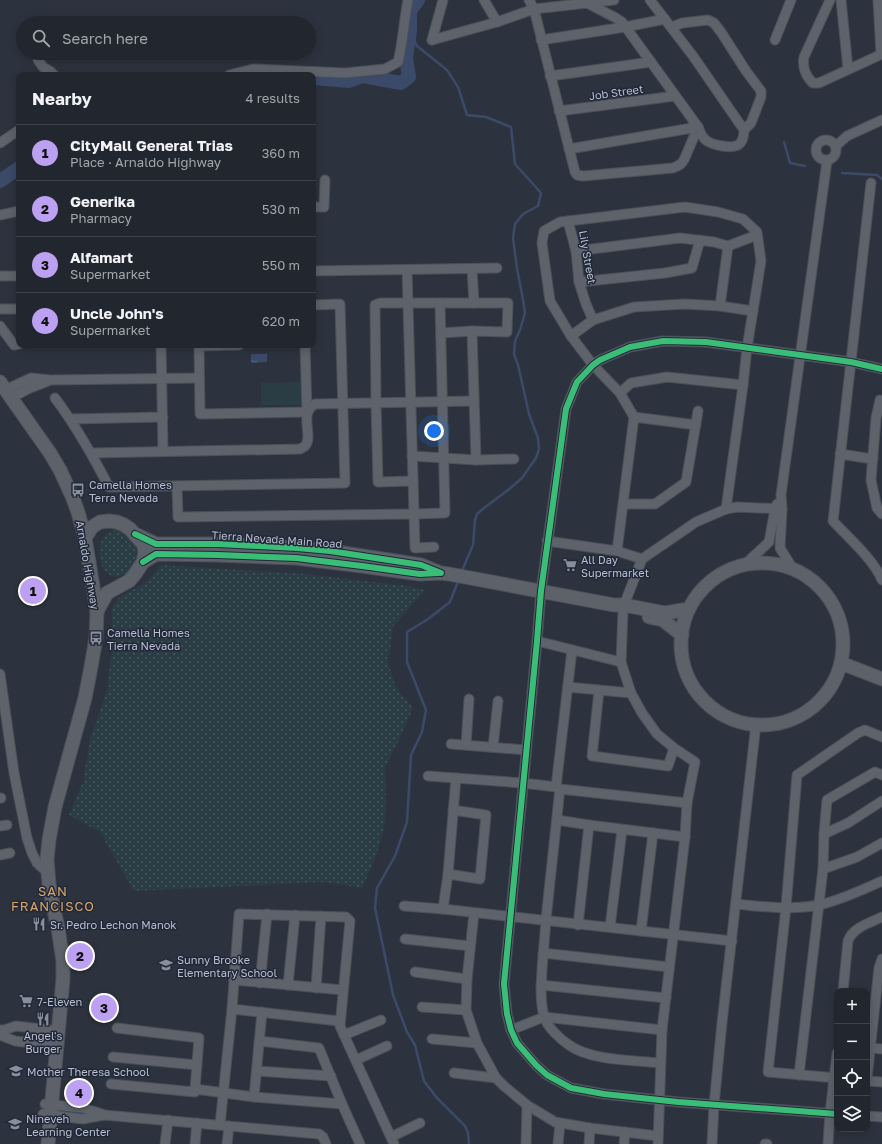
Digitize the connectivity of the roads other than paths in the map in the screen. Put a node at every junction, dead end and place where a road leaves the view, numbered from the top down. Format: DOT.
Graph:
graph roads {
  1 [pos="408,0"];
  2 [pos="442,0"];
  3 [pos="484,0"];
  4 [pos="529,0"];
  5 [pos="614,0"];
  6 [pos="650,0"];
  7 [pos="791,0"];
  8 [pos="830,0"];
  9 [pos="841,0"];
  10 [pos="878,0"];
  11 [pos="568,3"];
  12 [pos="586,3"];
  13 [pos="534,10"];
  14 [pos="665,19"];
  15 [pos="497,22"];
  16 [pos="626,27"];
  17 [pos="672,27"];
  18 [pos="541,40"];
  19 [pos="775,40"];
  20 [pos="882,54"];
  21 [pos="38,60"];
  22 [pos="651,62"];
  23 [pos="848,69"];
  24 [pos="51,72"];
  25 [pos="241,72"];
  26 [pos="550,76"];
  27 [pos="675,96"];
  28 [pos="559,111"];
  29 [pos="882,120"];
  30 [pos="698,127"];
  31 [pos="744,130"];
  32 [pos="16,132"];
  33 [pos="0,143"];
  34 [pos="836,146"];
  35 [pos="569,149"];
  36 [pos="827,161"];
  37 [pos="325,180"];
  38 [pos="872,183"];
  39 [pos="316,207"];
  40 [pos="16,211"];
  41 [pos="0,214"];
  42 [pos="568,221"];
  43 [pos="758,235"];
  44 [pos="700,240"];
  45 [pos="728,246"];
  46 [pos="576,251"];
  47 [pos="497,268"];
  48 [pos="472,269"];
  49 [pos="407,270"];
  50 [pos="316,271"];
  51 [pos="0,276"];
  52 [pos="16,276"];
  53 [pos="579,282"];
  54 [pos="408,303"];
  55 [pos="440,303"];
  56 [pos="474,303"];
  57 [pos="316,305"];
  58 [pos="720,306"];
  59 [pos="0,309"];
  60 [pos="16,309"];
  61 [pos="753,311"];
  62 [pos="593,320"];
  63 [pos="0,326"];
  64 [pos="472,331"];
  65 [pos="441,333"];
  66 [pos="572,336"];
  67 [pos="16,345"];
  68 [pos="161,348"];
  69 [pos="199,348"];
  70 [pos="306,348"];
  71 [pos="747,348"];
  72 [pos="800,356"];
  73 [pos="851,362"];
  74 [pos="593,365"];
  75 [pos="882,369"];
  76 [pos="199,378"];
  77 [pos="162,379"];
  78 [pos="743,385"];
  79 [pos="6,390"];
  80 [pos="620,393"];
  81 [pos="55,398"];
  82 [pos="882,400"];
  83 [pos="474,401"];
  84 [pos="411,402"];
  85 [pos="442,402"];
  86 [pos="376,403"];
  87 [pos="343,404"];
  88 [pos="698,411"];
  89 [pos="307,412"];
  90 [pos="163,417"];
  91 [pos="634,417"];
  92 [pos="71,419"];
  93 [pos="696,425"];
  94 [pos="163,451"];
  95 [pos="91,453"];
  96 [pos="840,454"];
  97 [pos="412,456"];
  98 [pos="444,458"];
  99 [pos="514,459"];
  100 [pos="874,459"];
  101 [pos="476,460"];
  102 [pos="413,481"];
  103 [pos="177,486"];
  104 [pos="624,504"];
  105 [pos="726,509"];
  106 [pos="778,509"];
  107 [pos="78,512"];
  108 [pos="414,514"];
  109 [pos="882,514"];
  110 [pos="100,522"];
  111 [pos="135,534"];
  112 [pos="85,538"];
  113 [pos="547,541"];
  114 [pos="434,547"];
  115 [pos="617,551"];
  116 [pos="642,559"];
  117 [pos="143,562"];
  118 [pos="744,565"];
  119 [pos="793,569"];
  120 [pos="90,572"];
  121 [pos="445,573"];
  122 [pos="882,580"];
  123 [pos="116,587"];
  124 [pos="541,591"];
  125 [pos="620,607"];
  126 [pos="689,609"];
  127 [pos="97,611"];
  128 [pos="682,635"];
  129 [pos="537,642"];
  130 [pos="572,650"];
  131 [pos="621,662"];
  132 [pos="841,663"];
  133 [pos="0,674"];
  134 [pos="882,680"];
  135 [pos="568,687"];
  136 [pos="599,691"];
  137 [pos="630,693"];
  138 [pos="469,699"];
  139 [pos="498,701"];
  140 [pos="756,724"];
  141 [pos="882,737"];
  142 [pos="451,744"];
  143 [pos="466,745"];
  144 [pos="493,747"];
  145 [pos="674,748"];
  146 [pos="526,750"];
  147 [pos="882,774"];
  148 [pos="428,776"];
  149 [pos="456,778"];
  150 [pos="523,783"];
  151 [pos="558,788"];
  152 [pos="882,801"];
  153 [pos="687,803"];
  154 [pos="453,810"];
  155 [pos="556,820"];
  156 [pos="589,825"];
  157 [pos="622,830"];
  158 [pos="653,833"];
  159 [pos="824,834"];
  160 [pos="685,837"];
  161 [pos="882,843"];
  162 [pos="10,853"];
  163 [pos="0,855"];
  164 [pos="823,869"];
  165 [pos="448,874"];
  166 [pos="48,879"];
  167 [pos="882,881"];
  168 [pos="736,904"];
  169 [pos="818,905"];
  170 [pos="404,906"];
  171 [pos="786,907"];
  172 [pos="443,909"];
  173 [pos="474,913"];
  174 [pos="267,914"];
  175 [pos="295,915"];
  176 [pos="321,916"];
  177 [pos="511,917"];
  178 [pos="882,917"];
  179 [pos="546,920"];
  180 [pos="578,924"];
  181 [pos="610,927"];
  182 [pos="641,931"];
  183 [pos="673,935"];
  184 [pos="405,939"];
  185 [pos="732,941"];
  186 [pos="470,946"];
  187 [pos="543,954"];
  188 [pos="882,959"];
  189 [pos="669,967"];
  190 [pos="415,972"];
  191 [pos="467,979"];
  192 [pos="234,980"];
  193 [pos="260,983"];
  194 [pos="288,985"];
  195 [pos="541,985"];
  196 [pos="316,988"];
  197 [pos="843,988"];
  198 [pos="343,990"];
  199 [pos="666,998"];
  200 [pos="422,1007"];
  201 [pos="232,1009"];
  202 [pos="466,1010"];
  203 [pos="262,1012"];
  204 [pos="544,1017"];
  205 [pos="381,1020"];
  206 [pos="339,1021"];
  207 [pos="117,1028"];
  208 [pos="0,1030"];
  209 [pos="511,1030"];
  210 [pos="662,1030"];
  211 [pos="55,1031"];
  212 [pos="0,1035"];
  213 [pos="344,1035"];
  214 [pos="432,1039"];
  215 [pos="260,1041"];
  216 [pos="477,1043"];
  217 [pos="54,1045"];
  218 [pos="387,1046"];
  219 [pos="870,1048"];
  220 [pos="882,1049"];
  221 [pos="113,1057"];
  222 [pos="356,1060"];
  223 [pos="660,1063"];
  224 [pos="197,1065"];
  225 [pos="257,1070"];
  226 [pos="454,1073"];
  227 [pos="799,1075"];
  228 [pos="331,1076"];
  229 [pos="496,1078"];
  230 [pos="834,1078"];
  231 [pos="870,1080"];
  232 [pos="882,1082"];
  233 [pos="111,1084"];
  234 [pos="195,1089"];
  235 [pos="224,1093"];
  236 [pos="834,1096"];
  237 [pos="254,1097"];
  238 [pos="660,1100"];
  239 [pos="342,1104"];
  240 [pos="527,1105"];
  241 [pos="714,1105"];
  242 [pos="48,1110"];
  243 [pos="833,1114"];
  244 [pos="870,1116"];
  245 [pos="882,1117"];
  246 [pos="168,1120"];
  247 [pos="197,1123"];
  248 [pos="420,1123"];
  249 [pos="560,1124"];
  250 [pos="225,1125"];
  251 [pos="590,1128"];
  252 [pos="625,1132"];
  253 [pos="392,1140"];
  254 [pos="658,1140"];
  255 [pos="40,1144"];
  256 [pos="48,1144"];
  257 [pos="165,1144"];
  258 [pos="195,1144"];
  259 [pos="227,1144"];
  260 [pos="326,1144"];
  261 [pos="360,1144"];
  262 [pos="526,1144"];
  263 [pos="558,1144"];
  264 [pos="589,1144"];
  265 [pos="624,1144"];
  266 [pos="712,1144"];
  267 [pos="828,1144"];
  1 -- 25 [label="street"];
  2 -- 15 [label="street"];
  3 -- 15 [label="street"];
  4 -- 13 [label="street"];
  5 -- 12 [label="street"];
  6 -- 14 [label="street"];
  7 -- 19 [label="street"];
  8 -- 23 [label="street"];
  9 -- 23 [label="street"];
  10 -- 20 [label="street"];
  11 -- 12 [label="street"];
  11 -- 13 [label="street"];
  12 -- 16 [label="street"];
  13 -- 15 [label="street"];
  13 -- 18 [label="street"];
  14 -- 16 [label="street"];
  14 -- 17 [label="street"];
  16 -- 18 [label="street"];
  16 -- 22 [label="street"];
  17 -- 31 [label="street"];
  17 -- 31 [label="street"];
  18 -- 26 [label="street"];
  20 -- 23 [label="street"];
  21 -- 24 [label="street"];
  22 -- 26 [label="street"];
  22 -- 27 [label="street"];
  26 -- 28 [label="street"];
  27 -- 28 [label="street, Job Street"];
  27 -- 30 [label="street"];
  28 -- 35 [label="street"];
  29 -- 34 [label="street"];
  30 -- 31 [label="street"];
  30 -- 35 [label="street"];
  30 -- 35 [label="street"];
  32 -- 33 [label="street"];
  34 -- 36 [label="street"];
  34 -- 36 [label="street"];
  36 -- 72 [label="street"];
  37 -- 39 [label="street"];
  38 -- 73 [label="street"];
  40 -- 41 [label="street"];
  42 -- 43 [label="street"];
  42 -- 46 [label="street, Lily Street"];
  42 -- 66 [label="street"];
  43 -- 45 [label="street"];
  43 -- 61 [label="street"];
  44 -- 45 [label="street"];
  44 -- 46 [label="street"];
  44 -- 53 [label="street"];
  45 -- 58 [label="street"];
  46 -- 53 [label="street, Lily Street"];
  47 -- 48 [label="street"];
  48 -- 49 [label="street"];
  48 -- 56 [label="street"];
  49 -- 50 [label="street"];
  49 -- 54 [label="street"];
  51 -- 52 [label="street"];
  53 -- 62 [label="street, Lily Street"];
  54 -- 55 [label="street"];
  54 -- 84 [label="street"];
  54 -- 86 [label="street"];
  55 -- 56 [label="street"];
  55 -- 65 [label="street"];
  56 -- 64 [label="street"];
  57 -- 87 [label="street"];
  58 -- 61 [label="street"];
  58 -- 62 [label="street"];
  59 -- 60 [label="street"];
  61 -- 71 [label="street"];
  62 -- 66 [label="street"];
  63 -- 67 [label="street"];
  64 -- 65 [label="street"];
  64 -- 83 [label="street"];
  65 -- 85 [label="street"];
  66 -- 74 [label="street"];
  68 -- 77 [label="street"];
  69 -- 76 [label="street"];
  70 -- 89 [label="street"];
  71 -- 72 [label="street"];
  71 -- 74 [label="street"];
  71 -- 78 [label="street"];
  72 -- 73 [label="street"];
  72 -- 106 [label="street"];
  73 -- 75 [label="street"];
  73 -- 96 [label="street"];
  74 -- 80 [label="street"];
  74 -- 113 [label="street"];
  76 -- 77 [label="street"];
  76 -- 89 [label="street"];
  77 -- 79 [label="street"];
  77 -- 90 [label="street"];
  78 -- 80 [label="street"];
  78 -- 105 [label="street"];
  79 -- 107 [label="street, Arnaldo Highway"];
  80 -- 91 [label="street"];
  81 -- 92 [label="street"];
  82 -- 100 [label="street"];
  83 -- 85 [label="street"];
  83 -- 101 [label="street"];
  84 -- 85 [label="street"];
  84 -- 86 [label="street"];
  84 -- 97 [label="street"];
  85 -- 98 [label="street"];
  86 -- 87 [label="street"];
  86 -- 102 [label="street"];
  87 -- 89 [label="street"];
  87 -- 103 [label="street"];
  88 -- 93 [label="street"];
  89 -- 94 [label="street"];
  90 -- 92 [label="street"];
  90 -- 94 [label="street"];
  91 -- 93 [label="street"];
  91 -- 104 [label="street"];
  92 -- 95 [label="street"];
  93 -- 104 [label="street"];
  94 -- 95 [label="street"];
  95 -- 103 [label="street"];
  96 -- 100 [label="street"];
  96 -- 122 [label="street"];
  97 -- 98 [label="street"];
  97 -- 102 [label="street"];
  98 -- 101 [label="street"];
  98 -- 108 [label="street"];
  99 -- 101 [label="street"];
  100 -- 109 [label="street"];
  102 -- 108 [label="street"];
  103 -- 108 [label="street"];
  104 -- 115 [label="street"];
  105 -- 106 [label="street"];
  105 -- 116 [label="street"];
  106 -- 118 [label="street"];
  106 -- 119 [label="street"];
  107 -- 110 [label="street"];
  107 -- 112 [label="street, Arnaldo Highway"];
  108 -- 114 [label="street"];
  110 -- 111 [label="street"];
  110 -- 112 [label="street"];
  111 -- 117 [label="street"];
  111 -- 121 [label="street, Tierra Nevada Main Road"];
  112 -- 120 [label="street, Arnaldo Highway"];
  113 -- 115 [label="street"];
  113 -- 124 [label="street"];
  115 -- 116 [label="street"];
  116 -- 125 [label="street"];
  117 -- 121 [label="street, Tierra Nevada Main Road"];
  117 -- 123 [label="street"];
  118 -- 119 [label="street"];
  118 -- 126 [label="street"];
  119 -- 132 [label="street"];
  120 -- 123 [label="street"];
  120 -- 127 [label="street, Arnaldo Highway"];
  121 -- 124 [label="street, Tierra Nevada Main Road"];
  123 -- 127 [label="street"];
  124 -- 125 [label="street, Tierra Nevada Main Road"];
  124 -- 129 [label="street"];
  125 -- 126 [label="street, Tierra Nevada Main Road"];
  125 -- 128 [label="street, Tierra Nevada Main Road"];
  125 -- 131 [label="street"];
  126 -- 128 [label="street"];
  127 -- 166 [label="street, Arnaldo Highway"];
  128 -- 140 [label="street"];
  129 -- 130 [label="street"];
  129 -- 146 [label="street"];
  130 -- 131 [label="street"];
  130 -- 135 [label="street"];
  131 -- 137 [label="street"];
  132 -- 134 [label="street"];
  132 -- 140 [label="street"];
  133 -- 166 [label="street"];
  135 -- 136 [label="street"];
  135 -- 151 [label="street"];
  136 -- 137 [label="street"];
  136 -- 145 [label="street"];
  137 -- 145 [label="street"];
  138 -- 143 [label="street"];
  139 -- 144 [label="street"];
  140 -- 168 [label="street"];
  141 -- 171 [label="street"];
  142 -- 143 [label="street"];
  143 -- 144 [label="street"];
  144 -- 146 [label="street"];
  145 -- 153 [label="street"];
  146 -- 150 [label="street"];
  147 -- 159 [label="street"];
  148 -- 149 [label="street"];
  149 -- 150 [label="street"];
  149 -- 154 [label="street"];
  150 -- 151 [label="street"];
  150 -- 177 [label="street"];
  151 -- 153 [label="street"];
  151 -- 155 [label="street"];
  152 -- 159 [label="street"];
  153 -- 160 [label="street"];
  154 -- 165 [label="street"];
  154 -- 165 [label="street"];
  155 -- 156 [label="street"];
  155 -- 179 [label="street"];
  156 -- 157 [label="street"];
  156 -- 180 [label="street"];
  157 -- 158 [label="street"];
  157 -- 181 [label="street"];
  158 -- 160 [label="street"];
  158 -- 182 [label="street"];
  159 -- 164 [label="street"];
  160 -- 183 [label="street"];
  161 -- 164 [label="street"];
  162 -- 163 [label="street"];
  164 -- 169 [label="street"];
  165 -- 172 [label="street"];
  166 -- 211 [label="street, Arnaldo Highway"];
  167 -- 169 [label="street"];
  168 -- 171 [label="street"];
  168 -- 185 [label="street"];
  169 -- 171 [label="street"];
  169 -- 227 [label="street"];
  170 -- 172 [label="street"];
  171 -- 227 [label="street"];
  172 -- 173 [label="street"];
  173 -- 177 [label="street"];
  173 -- 186 [label="street"];
  174 -- 175 [label="street"];
  174 -- 192 [label="street"];
  174 -- 193 [label="street"];
  175 -- 176 [label="street"];
  175 -- 194 [label="street"];
  176 -- 196 [label="street"];
  176 -- 198 [label="street"];
  177 -- 179 [label="street"];
  177 -- 209 [label="street"];
  178 -- 197 [label="street"];
  179 -- 180 [label="street"];
  179 -- 187 [label="street"];
  180 -- 181 [label="street"];
  181 -- 182 [label="street"];
  182 -- 183 [label="street"];
  183 -- 185 [label="street"];
  183 -- 189 [label="street"];
  184 -- 186 [label="street"];
  185 -- 241 [label="street"];
  186 -- 191 [label="street"];
  187 -- 189 [label="street"];
  187 -- 195 [label="street"];
  188 -- 219 [label="street"];
  189 -- 199 [label="street"];
  190 -- 191 [label="street"];
  191 -- 202 [label="street"];
  192 -- 193 [label="street"];
  192 -- 201 [label="street"];
  193 -- 194 [label="street"];
  194 -- 196 [label="street"];
  195 -- 199 [label="street"];
  195 -- 204 [label="street"];
  196 -- 198 [label="street"];
  198 -- 206 [label="street"];
  199 -- 210 [label="street"];
  200 -- 202 [label="street"];
  201 -- 203 [label="street"];
  201 -- 235 [label="street"];
  202 -- 216 [label="street"];
  203 -- 206 [label="street"];
  203 -- 215 [label="street"];
  204 -- 209 [label="street"];
  204 -- 210 [label="street"];
  204 -- 223 [label="street"];
  205 -- 213 [label="street"];
  206 -- 213 [label="street"];
  207 -- 224 [label="street"];
  208 -- 211 [label="street"];
  209 -- 238 [label="street"];
  210 -- 223 [label="street"];
  211 -- 217 [label="street, Arnaldo Highway"];
  212 -- 217 [label="street"];
  213 -- 222 [label="street"];
  214 -- 216 [label="street"];
  215 -- 225 [label="street"];
  215 -- 228 [label="street"];
  216 -- 229 [label="street"];
  217 -- 242 [label="street, Arnaldo Highway"];
  218 -- 222 [label="street"];
  219 -- 220 [label="street"];
  221 -- 224 [label="street"];
  222 -- 253 [label="street"];
  223 -- 238 [label="street"];
  224 -- 234 [label="street"];
  225 -- 228 [label="street"];
  225 -- 237 [label="street"];
  226 -- 229 [label="street"];
  227 -- 230 [label="street"];
  228 -- 239 [label="street"];
  229 -- 240 [label="street"];
  231 -- 232 [label="street"];
  233 -- 234 [label="street"];
  234 -- 235 [label="street"];
  235 -- 237 [label="street"];
  235 -- 250 [label="street"];
  236 -- 243 [label="street"];
  237 -- 239 [label="street"];
  238 -- 241 [label="street"];
  238 -- 254 [label="street"];
  239 -- 261 [label="street"];
  240 -- 249 [label="street"];
  240 -- 262 [label="street"];
  241 -- 243 [label="street"];
  241 -- 266 [label="street"];
  242 -- 246 [label="street"];
  242 -- 255 [label="street, Arnaldo Highway"];
  242 -- 256 [label="street, Arnaldo Highway"];
  243 -- 267 [label="street"];
  244 -- 245 [label="street"];
  246 -- 247 [label="street"];
  246 -- 257 [label="street"];
  247 -- 250 [label="street"];
  247 -- 258 [label="street"];
  248 -- 253 [label="street"];
  249 -- 251 [label="street"];
  249 -- 263 [label="street"];
  250 -- 259 [label="street"];
  250 -- 260 [label="street"];
  251 -- 252 [label="street"];
  251 -- 264 [label="street"];
  252 -- 254 [label="street"];
  252 -- 265 [label="street"];
}
